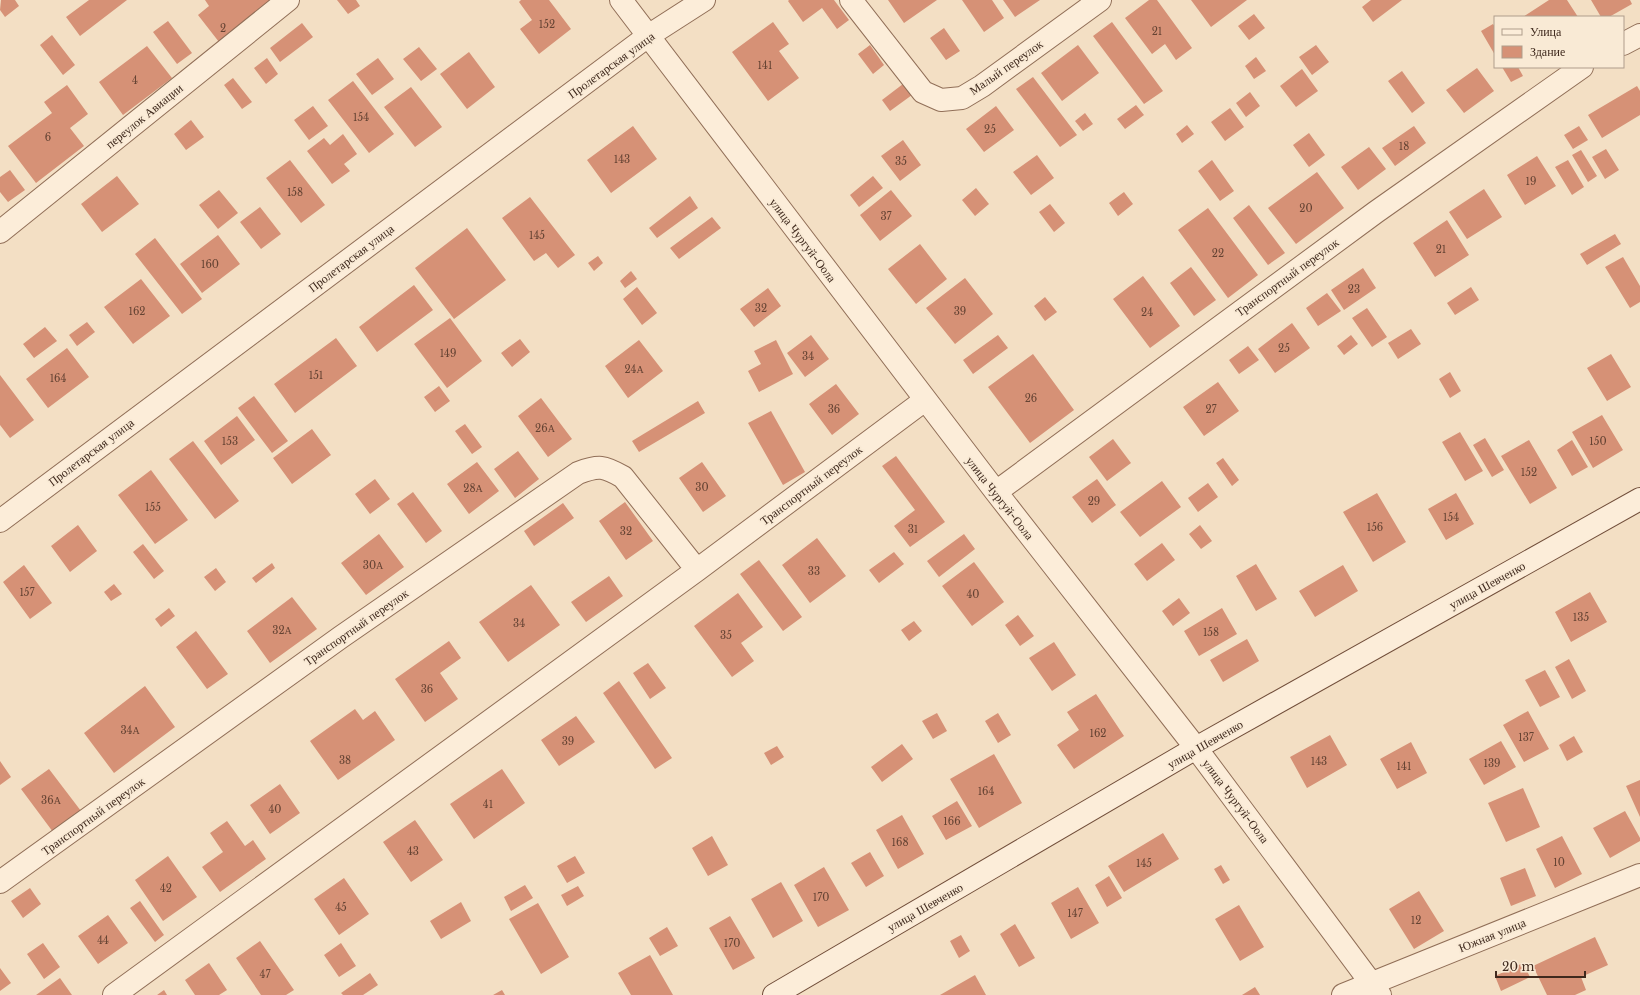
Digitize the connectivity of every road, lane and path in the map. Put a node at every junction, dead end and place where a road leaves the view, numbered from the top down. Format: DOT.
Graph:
graph roads {
  1 [pos="288,0"];
  2 [pos="621,0"];
  3 [pos="704,0"];
  4 [pos="851,0"];
  5 [pos="1100,0"];
  6 [pos="1640,35"];
  7 [pos="648,36"];
  8 [pos="1624,43"];
  9 [pos="1581,68"];
  10 [pos="0,232"];
  11 [pos="925,400"];
  12 [pos="996,492"];
  13 [pos="1640,500"];
  14 [pos="0,521"];
  15 [pos="698,570"];
  16 [pos="1196,748"];
  17 [pos="1640,875"];
  18 [pos="0,882"];
  19 [pos="1376,990"];
  20 [pos="114,995"];
  21 [pos="774,995"];
  22 [pos="1343,995"];
  1 -- 10 [label="street, переулок Авиации"];
  2 -- 7 [label="street, улица Чургуй-Оола"];
  3 -- 7 [label="street, Пролетарская улица"];
  4 -- 5 [label="street, Малый переулок"];
  6 -- 8 [label="street"];
  7 -- 11 [label="street, улица Чургуй-Оола"];
  7 -- 14 [label="street, Пролетарская улица"];
  9 -- 12 [label="street, Транспортный переулок"];
  11 -- 12 [label="street, улица Чургуй-Оола"];
  11 -- 15 [label="street, Транспортный переулок"];
  12 -- 16 [label="street, улица Чургуй-Оола"];
  13 -- 16 [label="street, улица Шевченко"];
  15 -- 18 [label="street, Транспортный переулок"];
  15 -- 20 [label="street, Транспортный переулок"];
  16 -- 19 [label="street, улица Чургуй-Оола"];
  16 -- 21 [label="street, улица Шевченко"];
  17 -- 19 [label="street, Южная улица"];
  19 -- 22 [label="street, Южная улица"];
}
